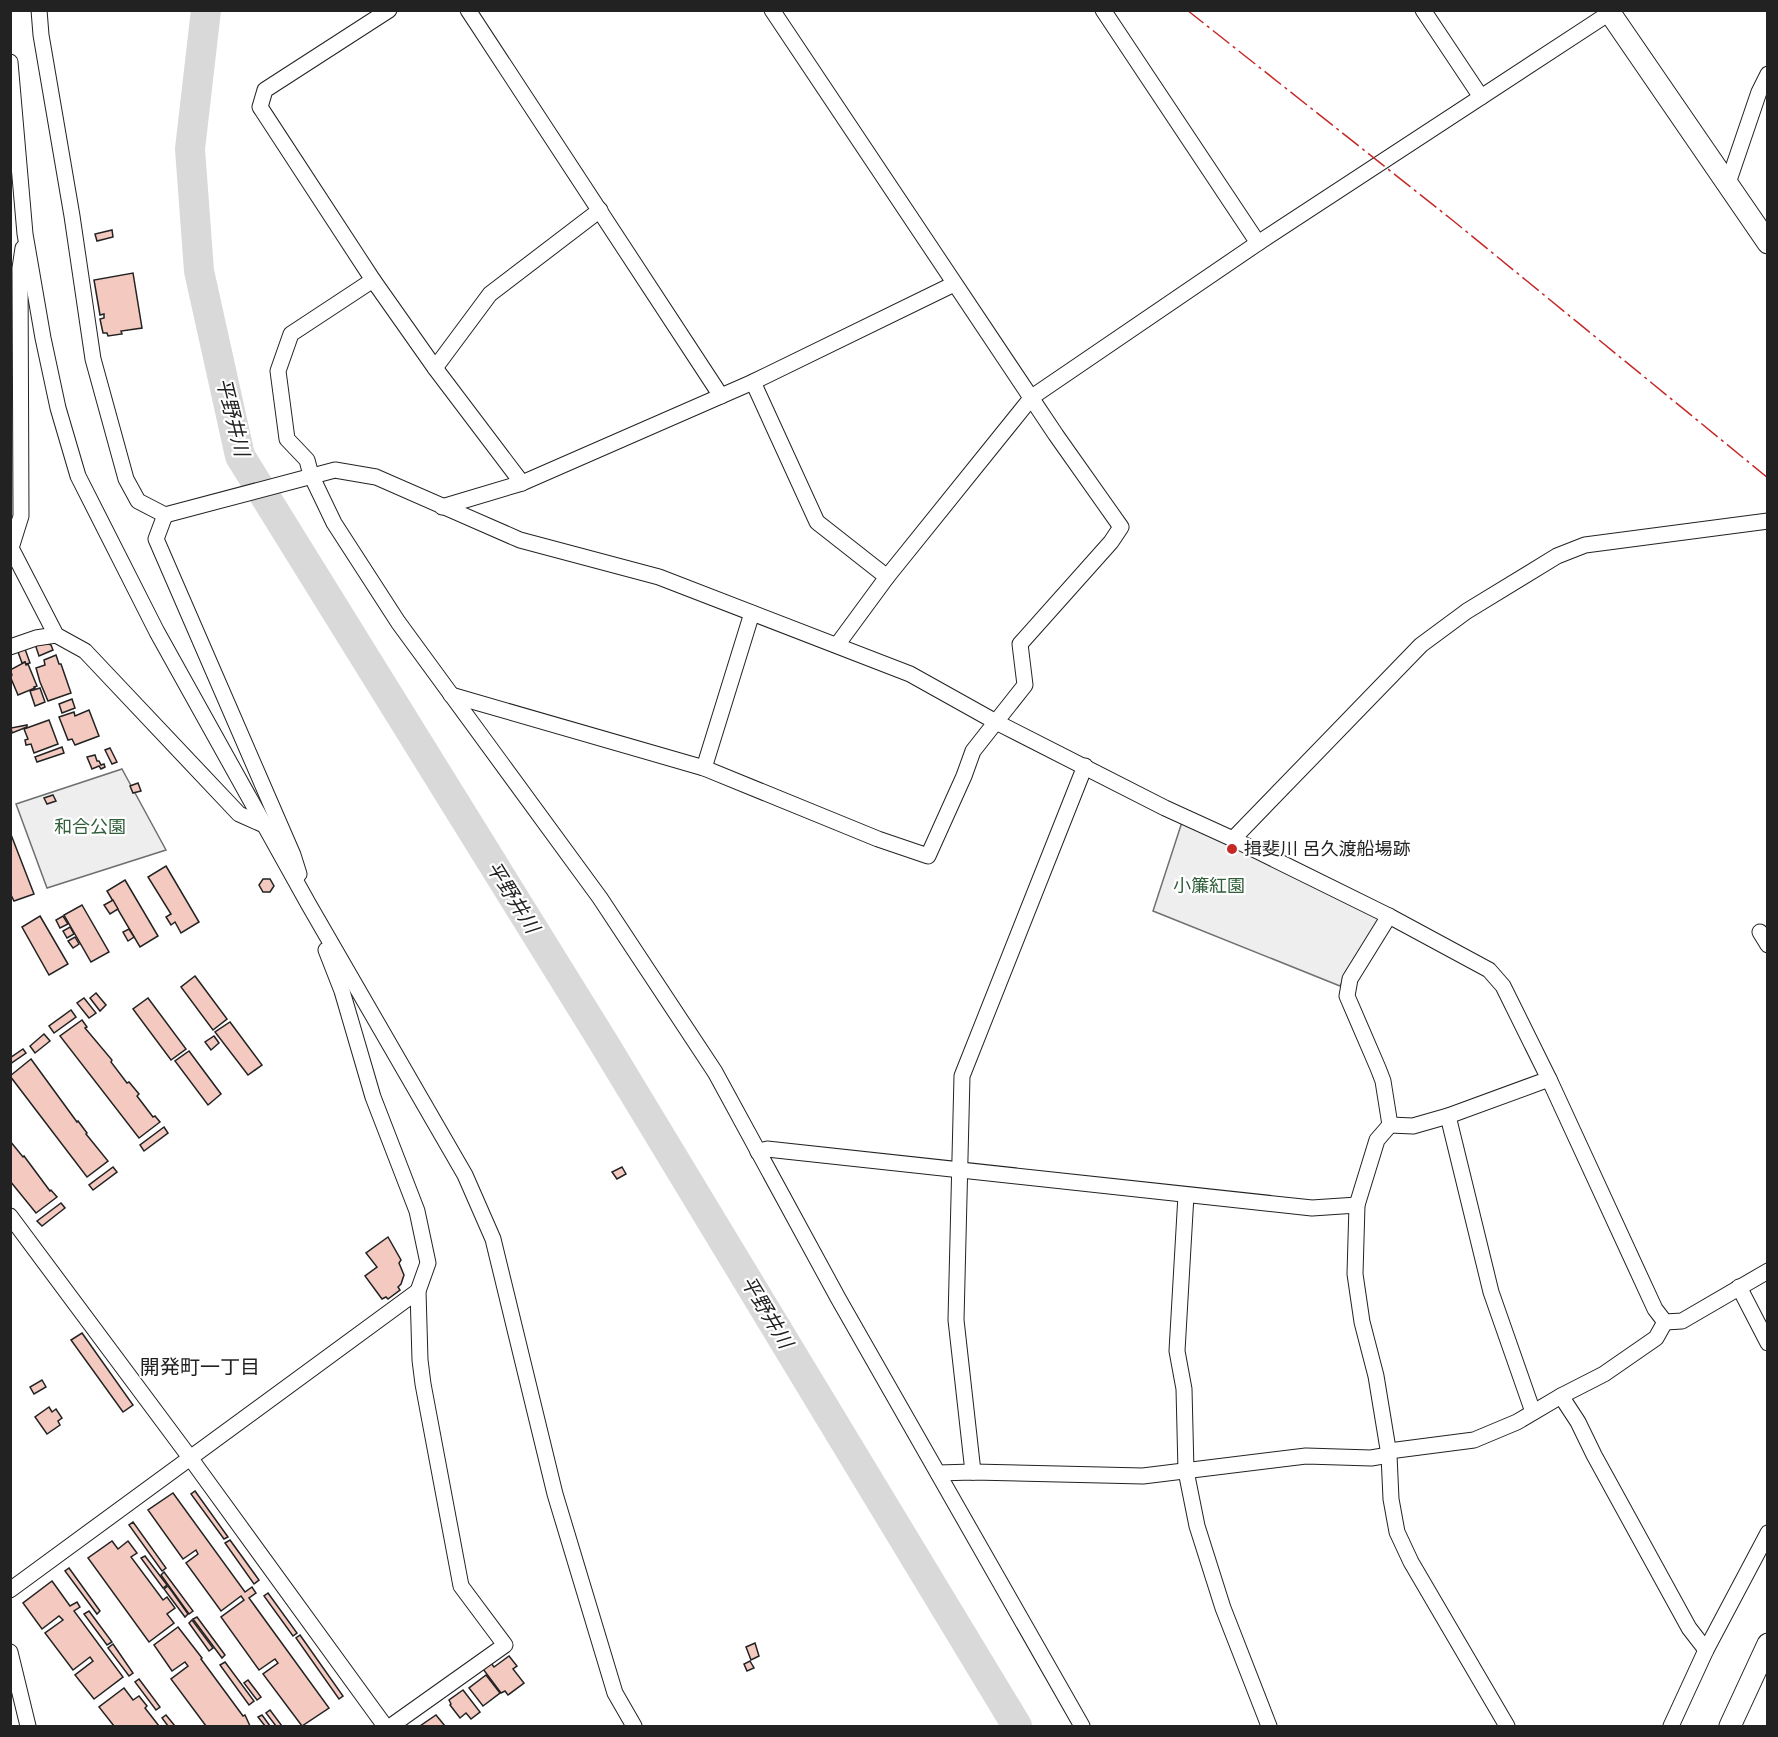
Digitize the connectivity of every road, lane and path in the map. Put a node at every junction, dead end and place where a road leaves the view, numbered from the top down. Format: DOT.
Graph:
graph roads {
  1 [pos="39,10"];
  2 [pos="389,10"];
  3 [pos="468,10"];
  4 [pos="772,10"];
  5 [pos="1103,10"];
  6 [pos="1423,10"];
  7 [pos="1611,12"];
  8 [pos="10,62"];
  9 [pos="1767,74"];
  10 [pos="1481,97"];
  11 [pos="1728,186"];
  12 [pos="600,210"];
  13 [pos="25,234"];
  14 [pos="1766,240"];
  15 [pos="1258,243"];
  16 [pos="373,280"];
  17 [pos="954,284"];
  18 [pos="435,368"];
  19 [pos="753,382"];
  20 [pos="721,396"];
  21 [pos="1032,397"];
  22 [pos="303,477"];
  23 [pos="522,483"];
  24 [pos="442,507"];
  25 [pos="165,515"];
  26 [pos="1767,521"];
  27 [pos="11,547"];
  28 [pos="886,577"];
  29 [pos="752,613"];
  30 [pos="56,635"];
  31 [pos="837,645"];
  32 [pos="10,647"];
  33 [pos="451,695"];
  34 [pos="996,722"];
  35 [pos="1085,766"];
  36 [pos="704,768"];
  37 [pos="264,825"];
  38 [pos="1233,839"];
  39 [pos="309,905"];
  40 [pos="1389,916"];
  41 [pos="1549,1079"];
  42 [pos="1448,1116"];
  43 [pos="1390,1125"];
  44 [pos="758,1152"];
  45 [pos="961,1171"];
  46 [pos="1186,1195"];
  47 [pos="1357,1205"];
  48 [pos="10,1216"];
  49 [pos="1767,1271"];
  50 [pos="1738,1287"];
  51 [pos="418,1291"];
  52 [pos="1665,1322"];
  53 [pos="1767,1343"];
  54 [pos="1561,1396"];
  55 [pos="1533,1412"];
  56 [pos="1389,1453"];
  57 [pos="191,1459"];
  58 [pos="1186,1471"];
  59 [pos="973,1472"];
  60 [pos="938,1473"];
  61 [pos="1767,1533"];
  62 [pos="10,1590"];
  63 [pos="1767,1644"];
  64 [pos="1706,1650"];
  65 [pos="10,1652"];
  66 [pos="631,1725"];
  67 [pos="27,1726"];
  68 [pos="385,1726"];
  69 [pos="391,1726"];
  70 [pos="1082,1726"];
  71 [pos="1269,1726"];
  72 [pos="1507,1726"];
  73 [pos="1671,1726"];
  74 [pos="1730,1726"];
  1 -- 25 [label="street"];
  2 -- 16 [label="street"];
  3 -- 12 [label="street"];
  4 -- 17 [label="street"];
  5 -- 15 [label="street"];
  6 -- 10 [label="street"];
  7 -- 10 [label="street"];
  7 -- 11 [label="main road"];
  8 -- 13 [label="street"];
  9 -- 11 [label="street"];
  10 -- 15 [label="street"];
  11 -- 14 [label="main road"];
  12 -- 18 [label="street"];
  12 -- 20 [label="street"];
  13 -- 27 [label="street"];
  13 -- 37 [label="street"];
  15 -- 21 [label="street"];
  16 -- 18 [label="street"];
  16 -- 22 [label="street"];
  17 -- 19 [label="street"];
  17 -- 21 [label="street"];
  18 -- 23 [label="street"];
  19 -- 20 [label="street"];
  19 -- 28 [label="street"];
  20 -- 23 [label="street"];
  21 -- 28 [label="street"];
  21 -- 34 [label="street"];
  22 -- 24 [label="street"];
  22 -- 25 [label="street"];
  22 -- 33 [label="street"];
  23 -- 24 [label="street"];
  24 -- 29 [label="street"];
  25 -- 39 [label="street"];
  26 -- 38 [label="street"];
  27 -- 30 [label="street"];
  28 -- 31 [label="street"];
  29 -- 31 [label="street"];
  29 -- 36 [label="street"];
  30 -- 32 [label="street"];
  30 -- 37 [label="street"];
  31 -- 34 [label="street"];
  33 -- 36 [label="street"];
  33 -- 44 [label="street"];
  34 -- 35 [label="street"];
  34 -- 36 [label="street"];
  35 -- 38 [label="street"];
  35 -- 45 [label="street"];
  37 -- 39 [label="street"];
  38 -- 40 [label="street"];
  39 -- 51 [label="street"];
  39 -- 66 [label="street"];
  40 -- 41 [label="street"];
  40 -- 43 [label="street"];
  41 -- 42 [label="street"];
  41 -- 52 [label="street"];
  42 -- 43 [label="street"];
  42 -- 55 [label="street"];
  43 -- 47 [label="street"];
  44 -- 45 [label="street"];
  44 -- 60 [label="street"];
  45 -- 46 [label="street"];
  45 -- 59 [label="street"];
  46 -- 47 [label="street"];
  46 -- 58 [label="street"];
  47 -- 56 [label="street"];
  48 -- 57 [label="street"];
  49 -- 50 [label="street"];
  50 -- 52 [label="street"];
  50 -- 53 [label="street"];
  51 -- 57 [label="street"];
  51 -- 69 [label="street"];
  52 -- 54 [label="street"];
  54 -- 55 [label="street"];
  54 -- 64 [label="street"];
  55 -- 56 [label="street"];
  56 -- 58 [label="street"];
  56 -- 72 [label="street"];
  57 -- 62 [label="street"];
  57 -- 68 [label="street"];
  58 -- 59 [label="street"];
  58 -- 71 [label="street"];
  59 -- 60 [label="street"];
  60 -- 70 [label="street"];
  61 -- 64 [label="street"];
  63 -- 74 [label="main road"];
  64 -- 73 [label="street"];
  65 -- 67 [label="street"];
}
